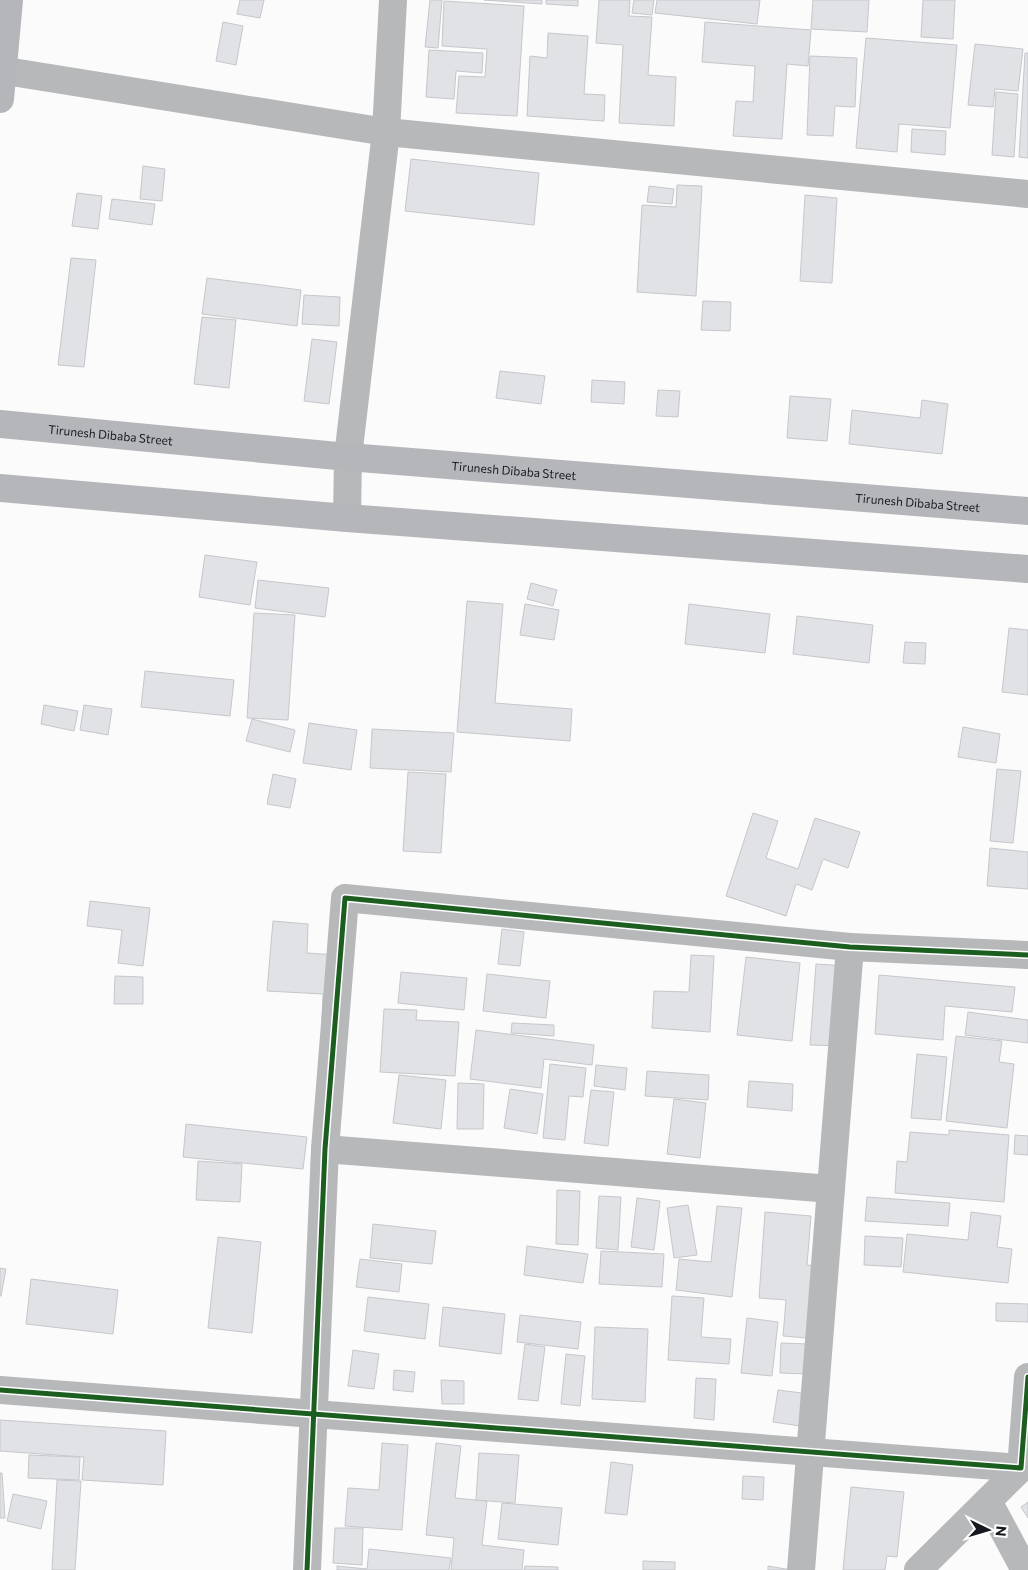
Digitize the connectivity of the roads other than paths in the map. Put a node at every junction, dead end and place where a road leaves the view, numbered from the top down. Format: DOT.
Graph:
graph roads {
  1 [pos="9,0"];
  2 [pos="393,0"];
  3 [pos="1,70"];
  4 [pos="0,99"];
  5 [pos="386,132"];
  6 [pos="1028,194"];
  7 [pos="0,424"];
  8 [pos="348,457"];
  9 [pos="0,488"];
  10 [pos="1028,511"];
  11 [pos="347,518"];
  12 [pos="1028,569"];
  13 [pos="850,947"];
  14 [pos="1028,955"];
  15 [pos="326,1150"];
  16 [pos="831,1189"];
  17 [pos="1028,1377"];
  18 [pos="0,1390"];
  19 [pos="314,1413"];
  20 [pos="811,1451"];
  21 [pos="1024,1465"];
  22 [pos="988,1501"];
  23 [pos="307,1570"];
  24 [pos="802,1570"];
  25 [pos="918,1570"];
  26 [pos="1025,1570"];
  1 -- 3 [label="main road"];
  2 -- 5 [label="street"];
  3 -- 4 [label="main road"];
  3 -- 5 [label="street"];
  5 -- 6 [label="street"];
  5 -- 8 [label="street"];
  7 -- 8 [label="main road, Tirunesh Dibaba Street"];
  8 -- 10 [label="main road, Tirunesh Dibaba Street"];
  8 -- 11 [label="street"];
  9 -- 11 [label="main road"];
  11 -- 12 [label="main road"];
  13 -- 14 [label="street"];
  13 -- 15 [label="street"];
  13 -- 16 [label="street"];
  15 -- 16 [label="street"];
  15 -- 19 [label="street"];
  16 -- 20 [label="street"];
  17 -- 21 [label="street"];
  18 -- 19 [label="street"];
  19 -- 20 [label="street"];
  19 -- 23 [label="street"];
  20 -- 21 [label="street"];
  20 -- 24 [label="street"];
  21 -- 22 [label="street"];
  22 -- 25 [label="street"];
  22 -- 26 [label="street"];
}
